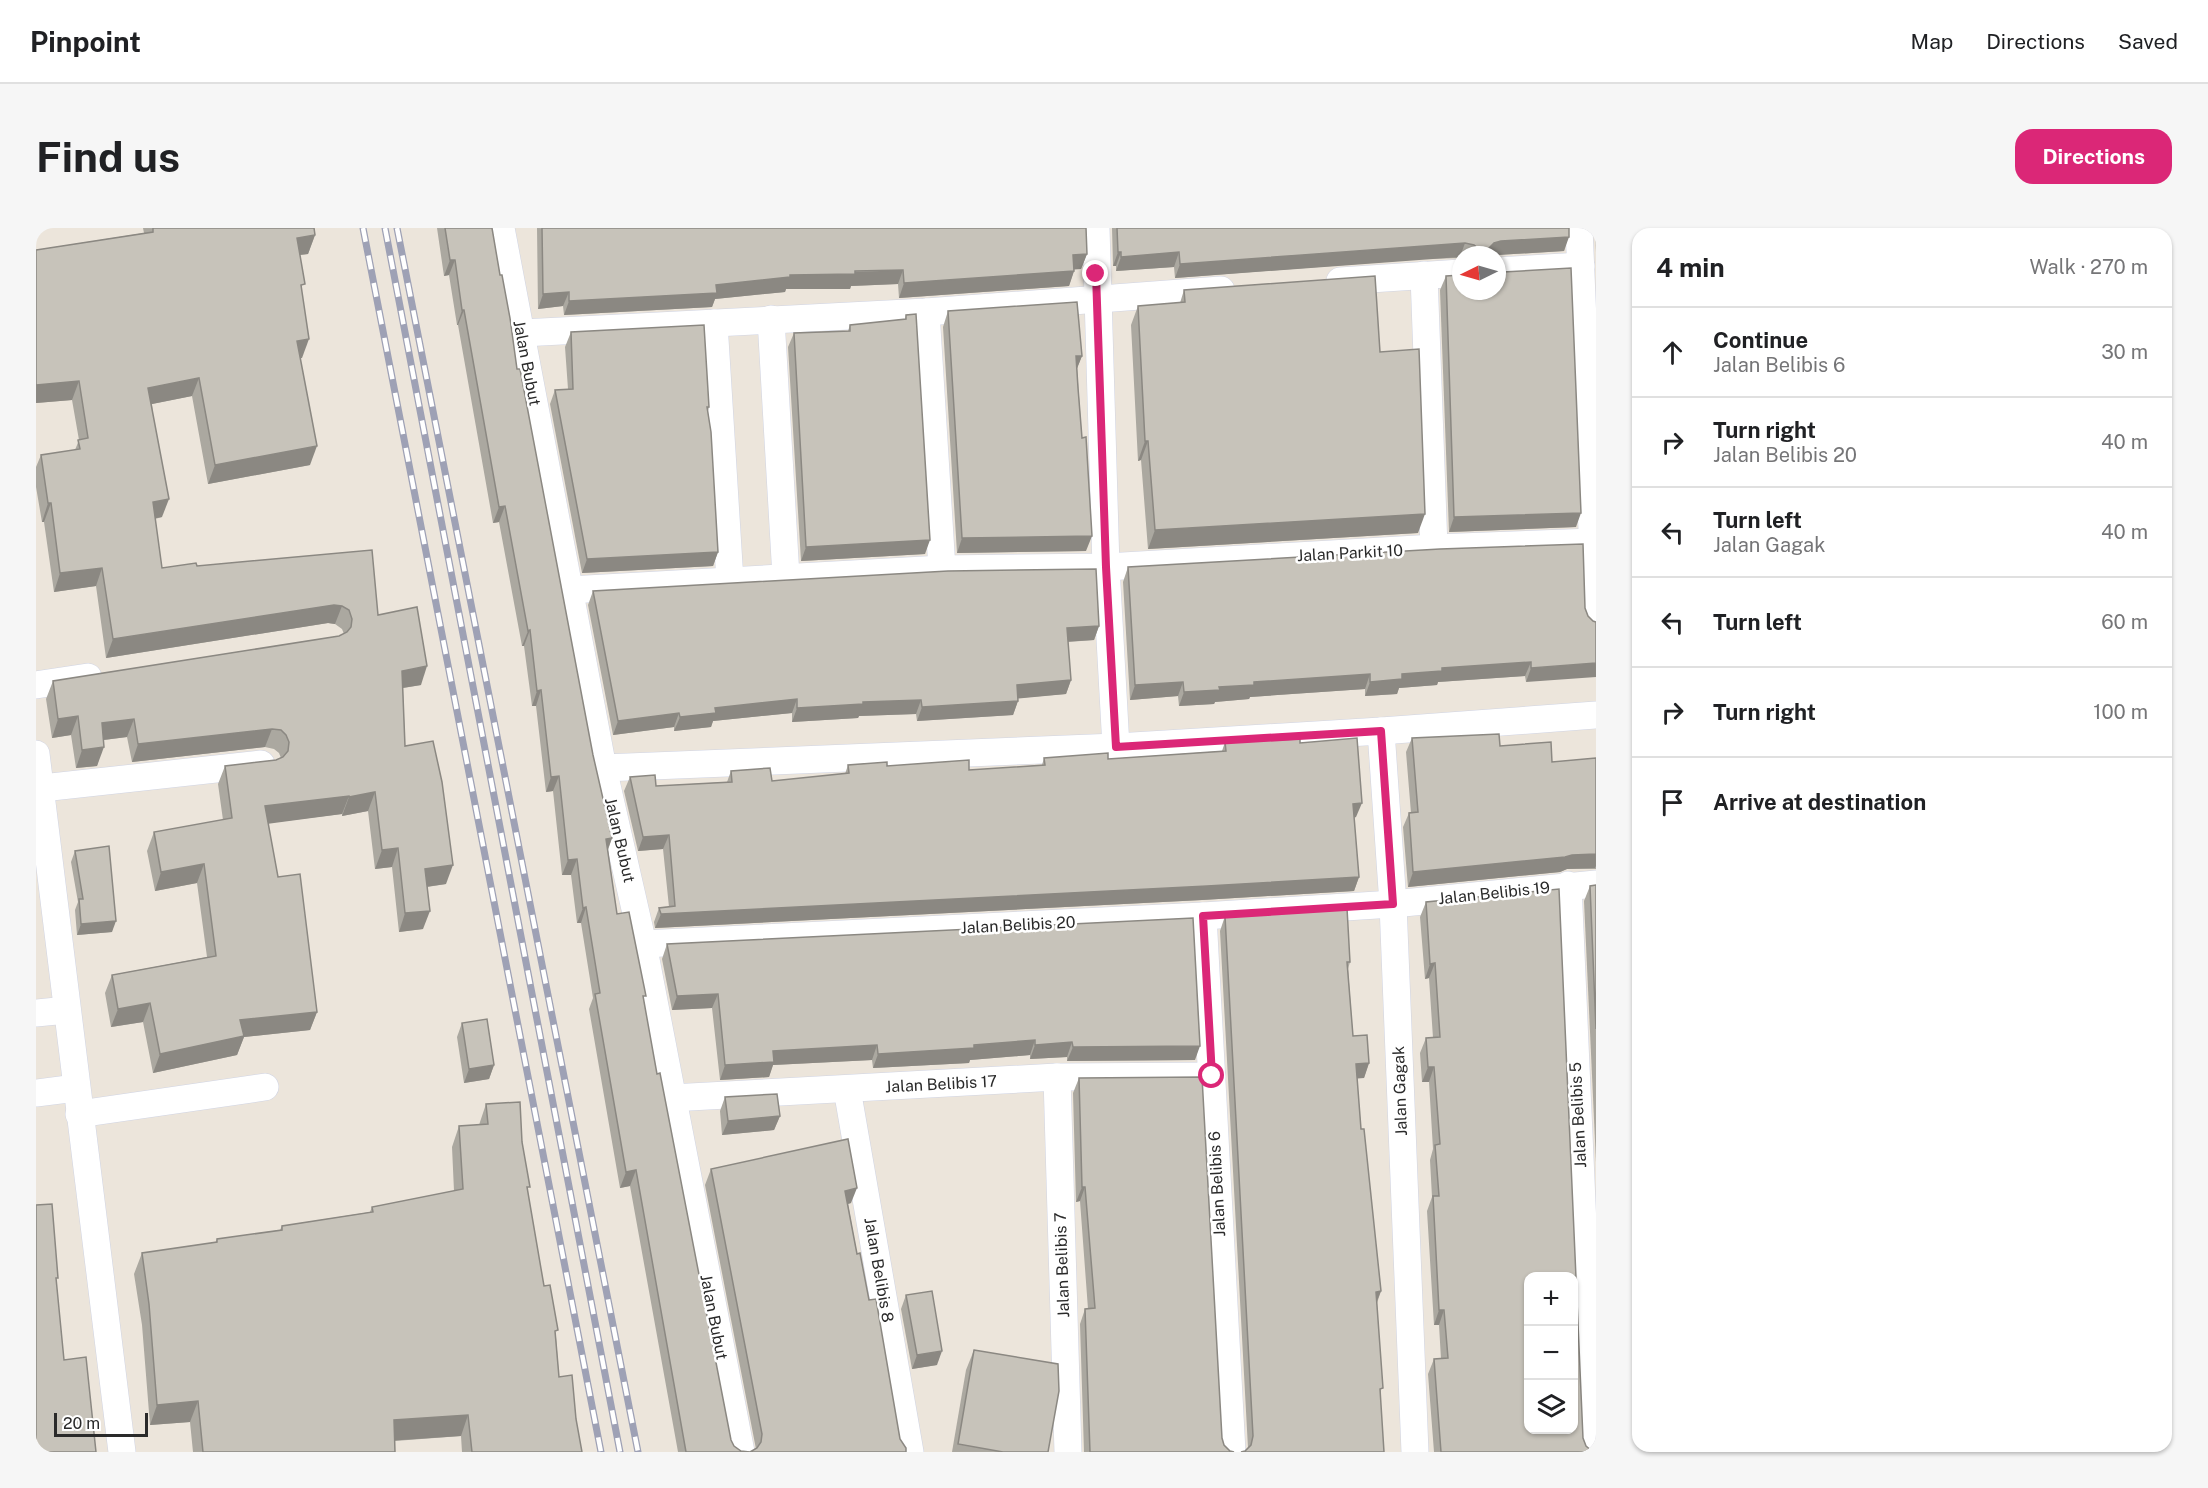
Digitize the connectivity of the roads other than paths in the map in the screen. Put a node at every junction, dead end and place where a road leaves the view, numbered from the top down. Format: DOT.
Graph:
graph roads {
  1 [pos="501,228"];
  2 [pos="1096,228"];
  3 [pos="1579,228"];
  4 [pos="1581,266"];
  5 [pos="1506,270"];
  6 [pos="1452,273"];
  7 [pos="1424,275"];
  8 [pos="1318,283"];
  9 [pos="1248,288"];
  10 [pos="1097,299"];
  11 [pos="926,312"];
  12 [pos="771,319"];
  13 [pos="714,323"];
  14 [pos="522,333"];
  15 [pos="1593,542"];
  16 [pos="1434,548"];
  17 [pos="1106,567"];
  18 [pos="942,569"];
  19 [pos="786,577"];
  20 [pos="730,580"];
  21 [pos="569,590"];
  22 [pos="1596,622"];
  23 [pos="107,674"];
  24 [pos="36,685"];
  25 [pos="1596,715"];
  26 [pos="1381,731"];
  27 [pos="1116,747"];
  28 [pos="36,753"];
  29 [pos="267,763"];
  30 [pos="603,768"];
  31 [pos="42,788"];
  32 [pos="1596,884"];
  33 [pos="1569,885"];
  34 [pos="1393,904"];
  35 [pos="1203,916"];
  36 [pos="643,944"];
  37 [pos="67,1010"];
  38 [pos="36,1013"];
  39 [pos="1586,1045"];
  40 [pos="1212,1076"];
  41 [pos="1057,1077"];
  42 [pos="265,1087"];
  43 [pos="847,1089"];
  44 [pos="36,1094"];
  45 [pos="671,1098"];
  46 [pos="78,1101"];
  47 [pos="1589,1216"];
  48 [pos="1592,1330"];
  49 [pos="122,1452"];
  50 [pos="741,1452"];
  51 [pos="910,1452"];
  52 [pos="1068,1452"];
  53 [pos="1232,1452"];
  54 [pos="1415,1452"];
  55 [pos="1593,1452"];
  1 -- 14 [label="street, Jalan Bubut"];
  2 -- 10 [label="street"];
  3 -- 4 [label="street"];
  4 -- 5 [label="street"];
  4 -- 15 [label="street"];
  6 -- 7 [label="street"];
  7 -- 8 [label="street"];
  7 -- 16 [label="street"];
  9 -- 10 [label="street"];
  10 -- 11 [label="street"];
  10 -- 17 [label="street"];
  11 -- 12 [label="street"];
  11 -- 18 [label="street"];
  12 -- 13 [label="street"];
  12 -- 19 [label="street"];
  13 -- 14 [label="street"];
  13 -- 20 [label="street"];
  14 -- 21 [label="street, Jalan Bubut"];
  15 -- 16 [label="street, Jalan Parkit 10"];
  15 -- 22 [label="street"];
  16 -- 17 [label="street, Jalan Parkit 10"];
  17 -- 18 [label="street, Jalan Parkit 10"];
  17 -- 27 [label="street"];
  18 -- 19 [label="street, Jalan Parkit 10"];
  19 -- 20 [label="street, Jalan Parkit 10"];
  20 -- 21 [label="street, Jalan Parkit 10"];
  21 -- 30 [label="street, Jalan Bubut"];
  23 -- 24 [label="street"];
  25 -- 26 [label="street"];
  26 -- 27 [label="street"];
  26 -- 34 [label="street, Jalan Gagak"];
  27 -- 30 [label="street"];
  28 -- 31 [label="street"];
  29 -- 31 [label="street"];
  30 -- 36 [label="street, Jalan Bubut"];
  31 -- 37 [label="street"];
  32 -- 33 [label="street, Jalan Belibis 19"];
  33 -- 34 [label="street, Jalan Belibis 19"];
  33 -- 39 [label="street, Jalan Belibis 5"];
  34 -- 35 [label="street, Jalan Belibis 20"];
  34 -- 54 [label="street, Jalan Gagak"];
  35 -- 36 [label="street, Jalan Belibis 20"];
  35 -- 40 [label="street, Jalan Belibis 6"];
  36 -- 45 [label="street, Jalan Bubut"];
  37 -- 38 [label="street"];
  37 -- 46 [label="street"];
  39 -- 47 [label="street, Jalan Belibis 5"];
  40 -- 41 [label="street, Jalan Belibis 17"];
  40 -- 53 [label="street, Jalan Belibis 6"];
  41 -- 43 [label="street, Jalan Belibis 17"];
  41 -- 52 [label="street, Jalan Belibis 7"];
  42 -- 46 [label="street"];
  43 -- 45 [label="street, Jalan Belibis 17"];
  43 -- 51 [label="street, Jalan Belibis 8"];
  44 -- 46 [label="street"];
  45 -- 50 [label="street, Jalan Bubut"];
  46 -- 49 [label="street"];
  47 -- 48 [label="street, Jalan Belibis 5"];
  48 -- 55 [label="street, Jalan Belibis 5"];
}
